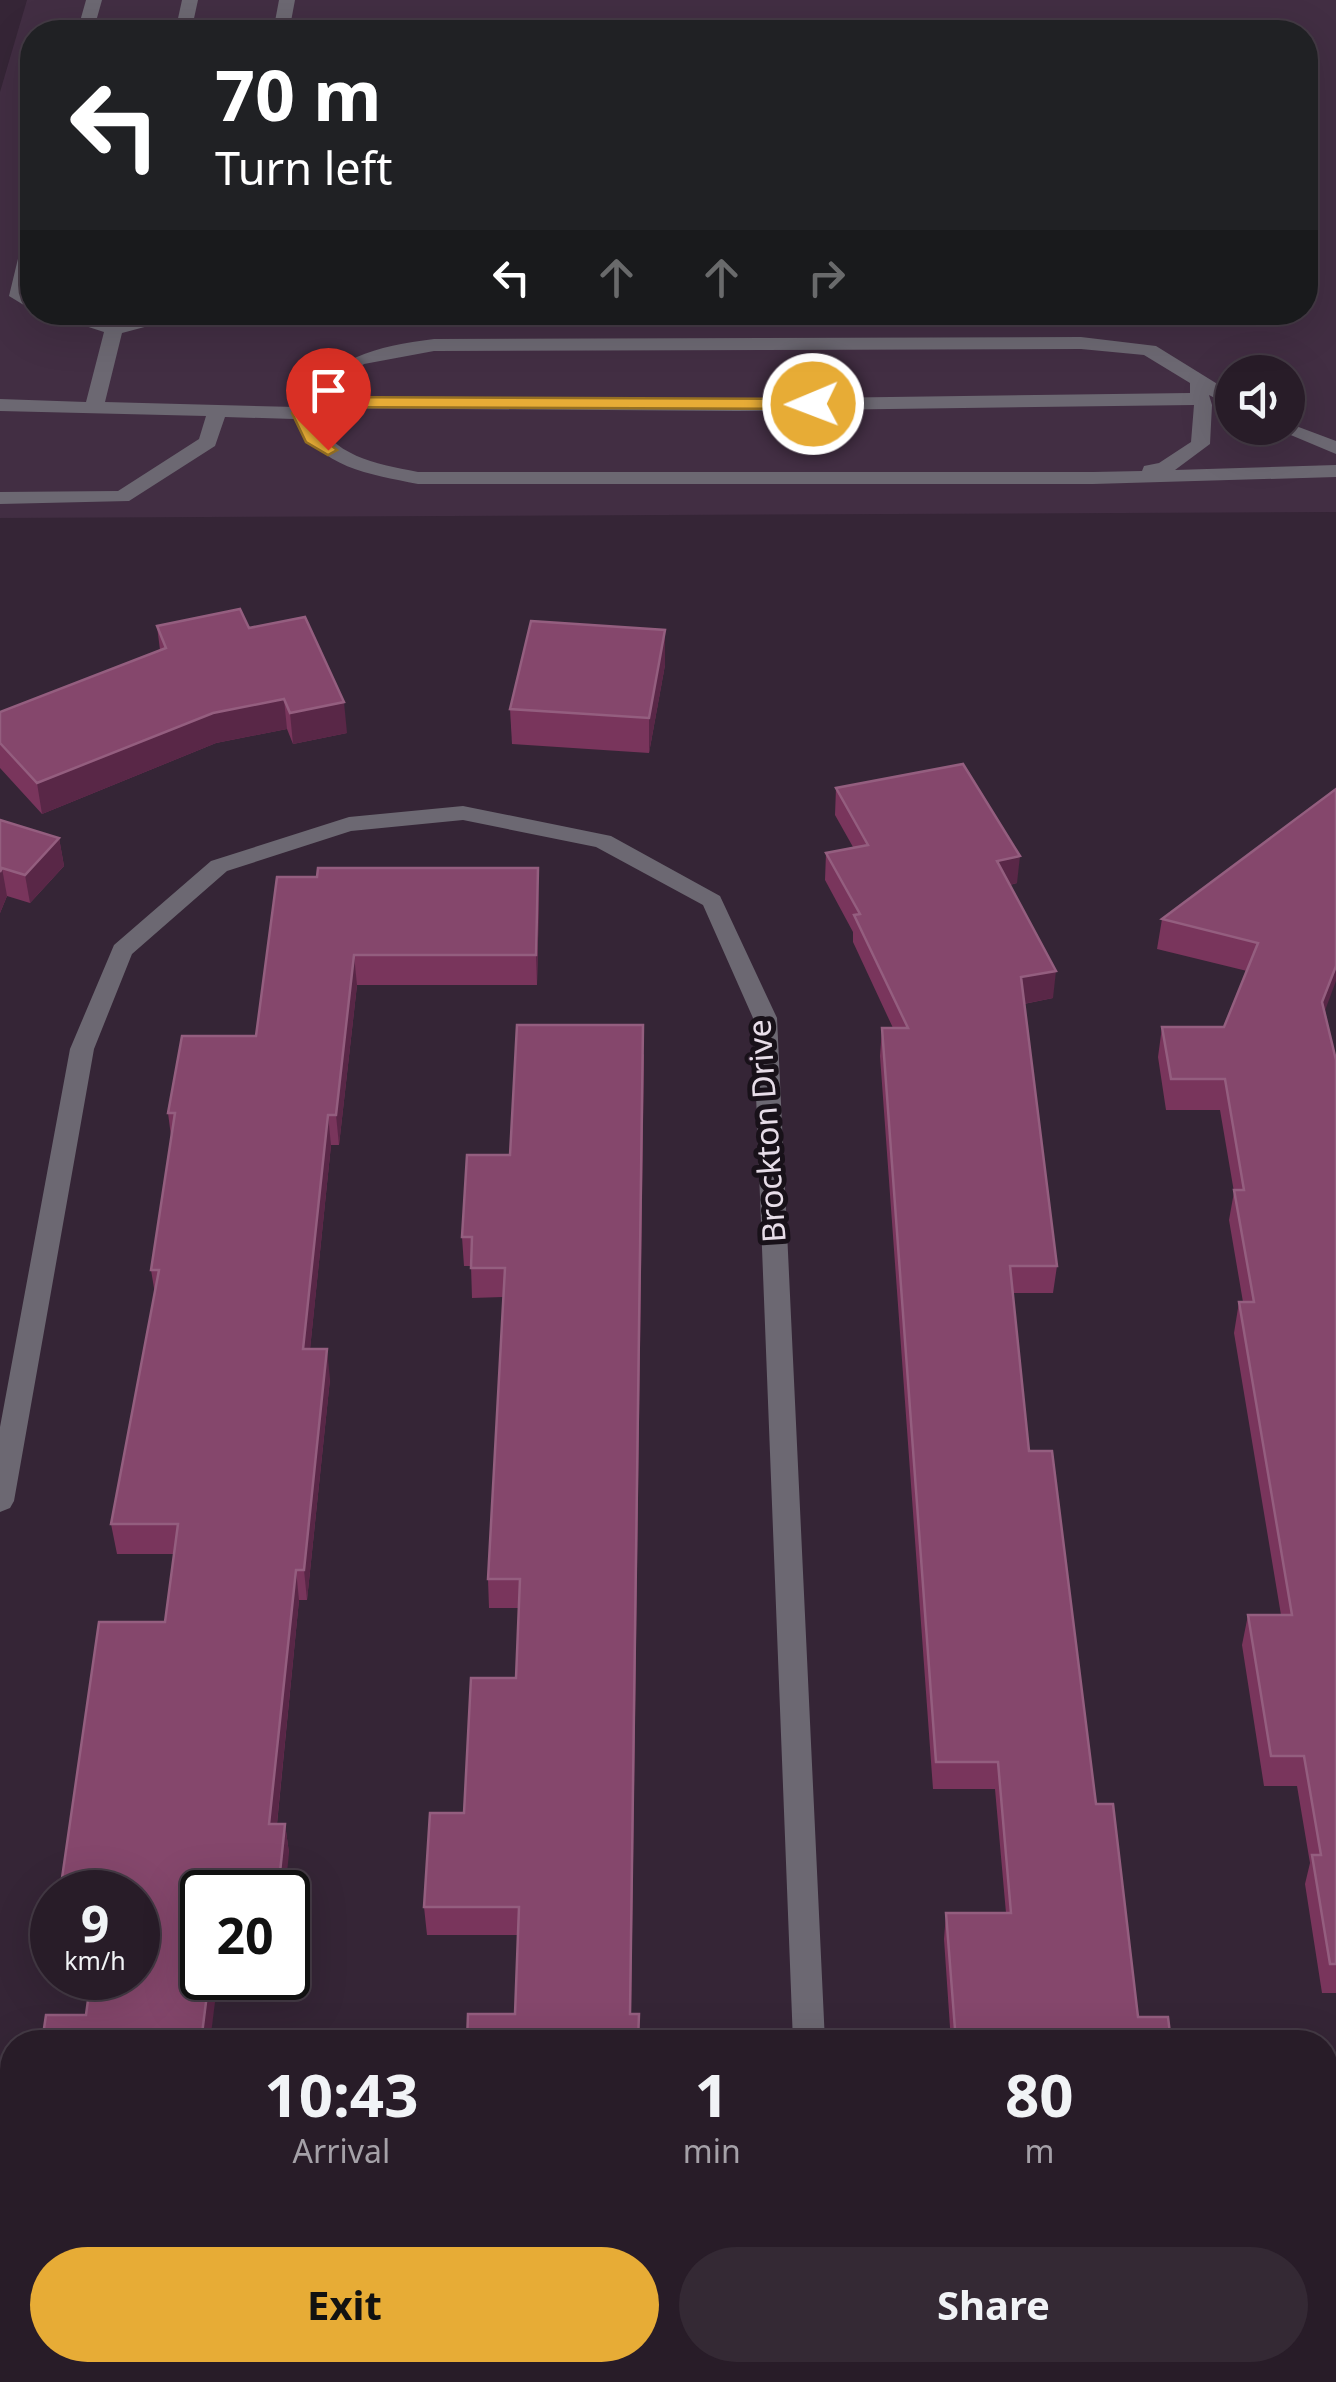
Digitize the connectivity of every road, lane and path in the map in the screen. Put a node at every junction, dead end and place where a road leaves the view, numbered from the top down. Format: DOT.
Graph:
graph roads {
  1 [pos="115,325"];
  2 [pos="1192,373"];
  3 [pos="1215,389"];
  4 [pos="1201,399"];
  5 [pos="0,405"];
  6 [pos="94,407"];
  7 [pos="305,407"];
  8 [pos="217,410"];
  9 [pos="1305,436"];
  10 [pos="1336,448"];
  11 [pos="1336,472"];
  12 [pos="1093,478"];
  13 [pos="0,498"];
  14 [pos="0,1501"];
  15 [pos="808,2030"];
  1 -- 6 [label="street"];
  2 -- 3 [label="street"];
  2 -- 4 [label="street"];
  2 -- 7 [label="street"];
  4 -- 7 [label="street"];
  4 -- 12 [label="street"];
  5 -- 6 [label="street"];
  6 -- 8 [label="street"];
  7 -- 8 [label="street"];
  7 -- 12 [label="street"];
  8 -- 13 [label="street"];
  9 -- 10 [label="street"];
  11 -- 12 [label="street"];
  14 -- 15 [label="street, Brockton Drive"];
}
